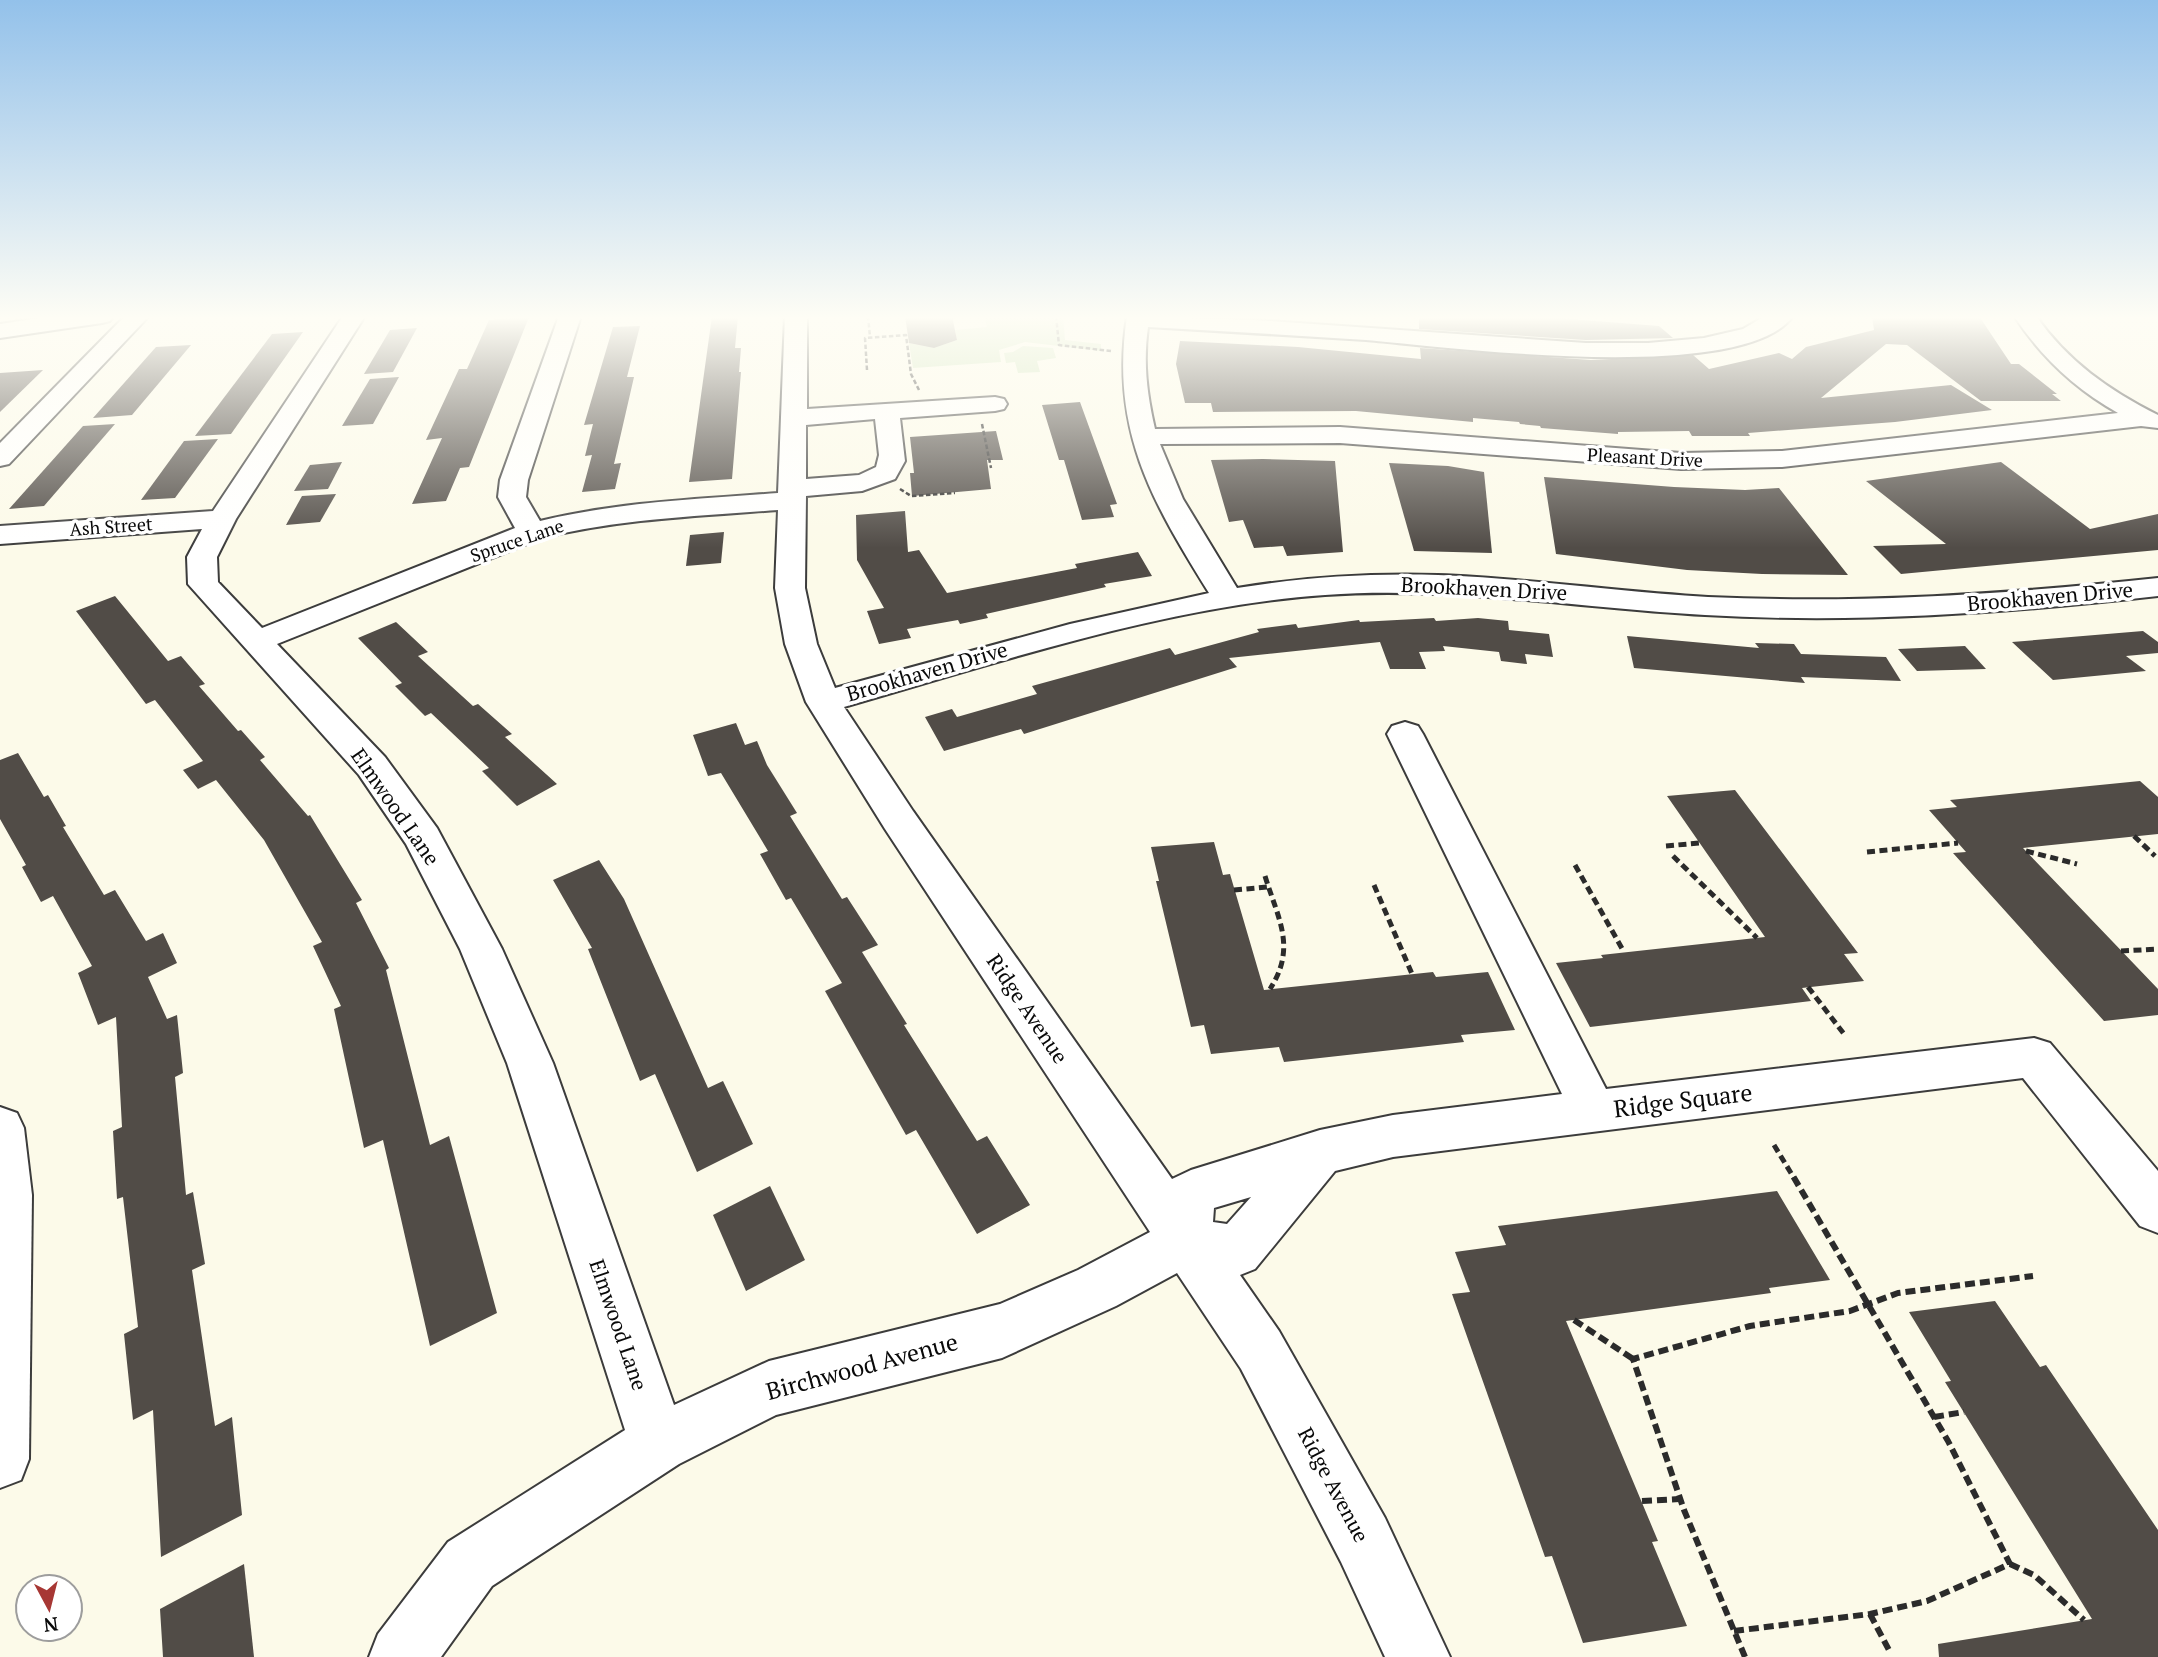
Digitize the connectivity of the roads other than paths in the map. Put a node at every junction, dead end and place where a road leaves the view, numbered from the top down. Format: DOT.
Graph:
graph roads {
  1 [pos="63,393"];
  2 [pos="304,393"];
  3 [pos="544,393"];
  4 [pos="794,393"];
  5 [pos="1136,393"];
  6 [pos="2107,393"];
  7 [pos="995,404"];
  8 [pos="886,411"];
  9 [pos="793,418"];
  10 [pos="2151,422"];
  11 [pos="1144,437"];
  12 [pos="0,458"];
  13 [pos="792,494"];
  14 [pos="222,519"];
  15 [pos="532,532"];
  16 [pos="0,535"];
  17 [pos="2158,587"];
  18 [pos="1227,596"];
  19 [pos="257,642"];
  20 [pos="823,702"];
  21 [pos="1405,734"];
  22 [pos="1594,1112"];
  23 [pos="0,1128"];
  24 [pos="2158,1209"];
  25 [pos="1185,1241"];
  26 [pos="658,1443"];
  27 [pos="0,1460"];
  28 [pos="401,1657"];
  29 [pos="1418,1657"];
  1 -- 12 [label="street"];
  2 -- 14 [label="street, Elmwood Lane"];
  3 -- 15 [label="street"];
  4 -- 9 [label="street, Ridge Avenue"];
  5 -- 11 [label="street"];
  6 -- 10 [label="street"];
  7 -- 8 [label="street"];
  8 -- 9 [label="street"];
  8 -- 13 [label="street, Spruce Lane"];
  9 -- 13 [label="street, Ridge Avenue"];
  10 -- 11 [label="street, Pleasant Drive"];
  11 -- 18 [label="street"];
  13 -- 15 [label="street, Spruce Lane"];
  13 -- 20 [label="street, Ridge Avenue"];
  14 -- 16 [label="street, Ash Street"];
  14 -- 19 [label="street, Elmwood Lane"];
  15 -- 19 [label="street, Spruce Lane"];
  17 -- 18 [label="street, Brookhaven Drive"];
  18 -- 20 [label="street, Brookhaven Drive"];
  19 -- 26 [label="street, Elmwood Lane"];
  20 -- 25 [label="street, Ridge Avenue"];
  21 -- 22 [label="street"];
  22 -- 24 [label="street, Ridge Square"];
  22 -- 25 [label="street, Ridge Square"];
  23 -- 27 [label="street"];
  25 -- 26 [label="street, Birchwood Avenue"];
  25 -- 29 [label="street, Ridge Avenue"];
  26 -- 28 [label="street, Birchwood Avenue"];
}
